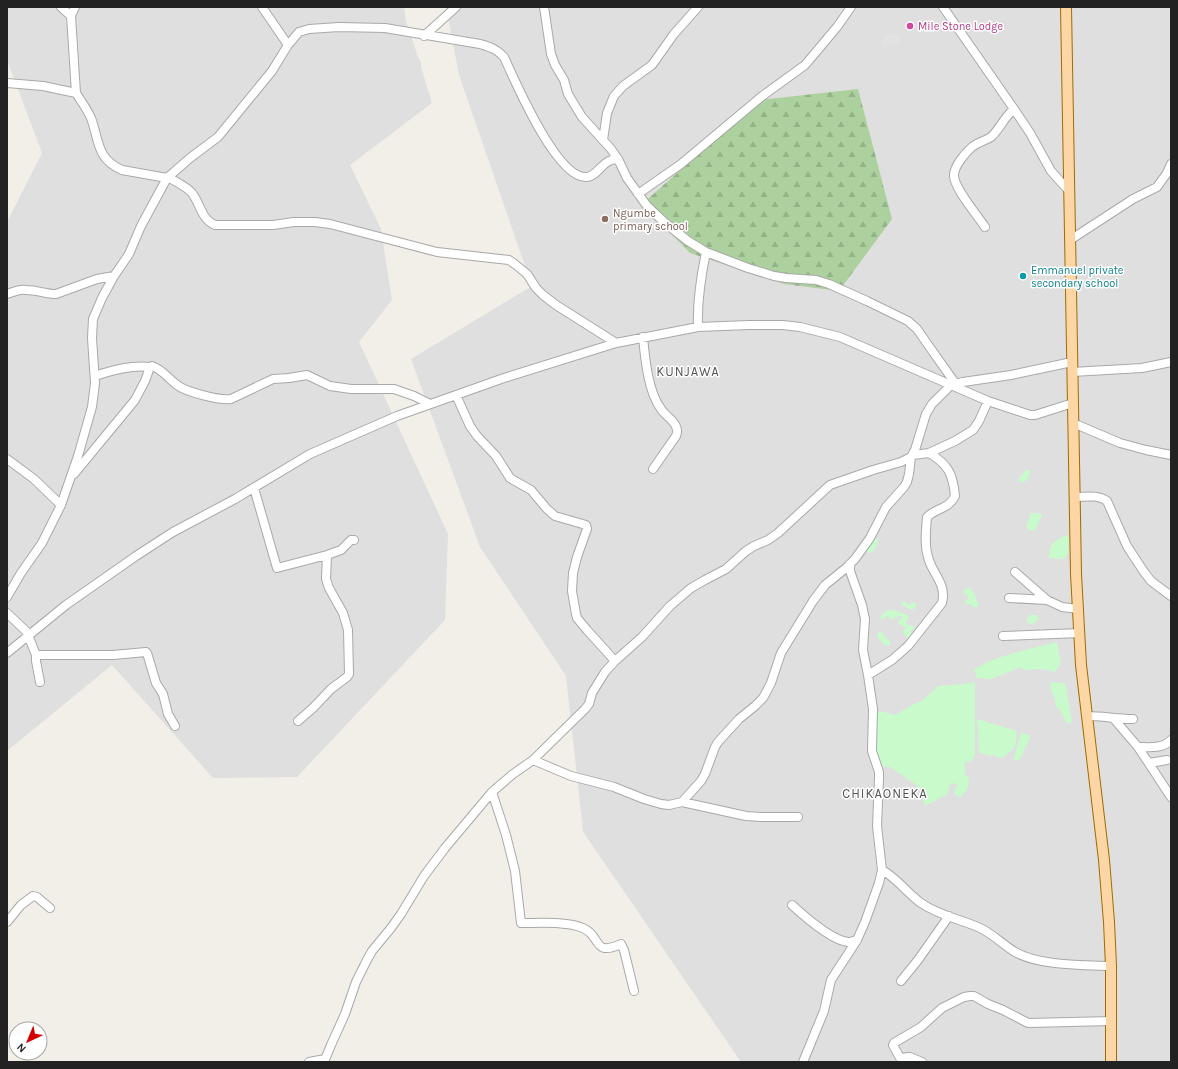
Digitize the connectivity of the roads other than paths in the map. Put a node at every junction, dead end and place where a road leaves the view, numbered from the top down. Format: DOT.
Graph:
graph roads {
  1 [pos="61,7"];
  2 [pos="75,7"];
  3 [pos="262,7"];
  4 [pos="456,7"];
  5 [pos="544,7"];
  6 [pos="698,7"];
  7 [pos="851,7"];
  8 [pos="943,7"];
  9 [pos="1066,7"];
  10 [pos="71,16"];
  11 [pos="424,36"];
  12 [pos="288,46"];
  13 [pos="7,83"];
  14 [pos="76,93"];
  15 [pos="1014,109"];
  16 [pos="603,140"];
  17 [pos="618,158"];
  18 [pos="1171,164"];
  19 [pos="168,178"];
  20 [pos="1069,191"];
  21 [pos="638,194"];
  22 [pos="985,227"];
  23 [pos="1070,240"];
  24 [pos="706,252"];
  25 [pos="114,276"];
  26 [pos="7,294"];
  27 [pos="698,327"];
  28 [pos="643,338"];
  29 [pos="616,343"];
  30 [pos="1171,362"];
  31 [pos="150,367"];
  32 [pos="1072,367"];
  33 [pos="95,376"];
  34 [pos="953,384"];
  35 [pos="456,395"];
  36 [pos="988,401"];
  37 [pos="1073,403"];
  38 [pos="430,404"];
  39 [pos="1073,423"];
  40 [pos="929,453"];
  41 [pos="1171,455"];
  42 [pos="912,456"];
  43 [pos="7,459"];
  44 [pos="653,469"];
  45 [pos="70,478"];
  46 [pos="254,488"];
  47 [pos="1074,497"];
  48 [pos="61,505"];
  49 [pos="354,540"];
  50 [pos="327,555"];
  51 [pos="850,564"];
  52 [pos="1014,572"];
  53 [pos="1171,596"];
  54 [pos="7,597"];
  55 [pos="1009,598"];
  56 [pos="1047,600"];
  57 [pos="1078,609"];
  58 [pos="7,613"];
  59 [pos="1080,634"];
  60 [pos="29,635"];
  61 [pos="1003,636"];
  62 [pos="7,653"];
  63 [pos="36,655"];
  64 [pos="615,661"];
  65 [pos="868,675"];
  66 [pos="40,682"];
  67 [pos="1087,716"];
  68 [pos="1114,719"];
  69 [pos="1133,719"];
  70 [pos="298,721"];
  71 [pos="175,726"];
  72 [pos="1171,740"];
  73 [pos="1138,747"];
  74 [pos="533,760"];
  75 [pos="1167,760"];
  76 [pos="1149,763"];
  77 [pos="492,792"];
  78 [pos="1171,797"];
  79 [pos="682,802"];
  80 [pos="798,818"];
  81 [pos="882,870"];
  82 [pos="792,905"];
  83 [pos="50,908"];
  84 [pos="949,916"];
  85 [pos="7,922"];
  86 [pos="857,940"];
  87 [pos="1111,966"];
  88 [pos="901,981"];
  89 [pos="634,991"];
  90 [pos="1112,1020"];
  91 [pos="325,1060"];
  92 [pos="309,1062"];
  93 [pos="803,1062"];
  94 [pos="922,1062"];
  95 [pos="1111,1062"];
  1 -- 10 [label="street"];
  2 -- 10 [label="street"];
  3 -- 12 [label="street"];
  4 -- 11 [label="street"];
  5 -- 16 [label="street"];
  6 -- 16 [label="street"];
  7 -- 21 [label="street"];
  8 -- 15 [label="street"];
  9 -- 20 [label="main road"];
  10 -- 14 [label="street"];
  11 -- 12 [label="street"];
  11 -- 17 [label="street"];
  12 -- 19 [label="street"];
  13 -- 14 [label="street"];
  14 -- 19 [label="street"];
  15 -- 20 [label="street"];
  15 -- 22 [label="street"];
  16 -- 17 [label="street"];
  17 -- 21 [label="street"];
  18 -- 23 [label="street"];
  19 -- 25 [label="street"];
  19 -- 29 [label="street"];
  20 -- 23 [label="main road"];
  21 -- 24 [label="street"];
  23 -- 32 [label="main road"];
  24 -- 27 [label="street"];
  24 -- 34 [label="street"];
  25 -- 26 [label="street"];
  25 -- 33 [label="street"];
  27 -- 28 [label="street"];
  27 -- 34 [label="street"];
  28 -- 29 [label="street"];
  28 -- 44 [label="street"];
  29 -- 35 [label="street"];
  30 -- 32 [label="street"];
  31 -- 33 [label="street"];
  31 -- 38 [label="street"];
  31 -- 45 [label="street"];
  32 -- 34 [label="street"];
  32 -- 37 [label="main road"];
  33 -- 45 [label="street"];
  34 -- 36 [label="street"];
  34 -- 42 [label="street"];
  35 -- 38 [label="street"];
  35 -- 64 [label="street"];
  36 -- 37 [label="street"];
  36 -- 40 [label="street"];
  37 -- 39 [label="main road"];
  38 -- 46 [label="street"];
  39 -- 41 [label="street"];
  39 -- 47 [label="main road"];
  40 -- 42 [label="street"];
  40 -- 65 [label="street"];
  42 -- 51 [label="street"];
  42 -- 64 [label="street"];
  43 -- 48 [label="street"];
  45 -- 48 [label="street"];
  46 -- 50 [label="street"];
  46 -- 60 [label="street"];
  47 -- 53 [label="street"];
  47 -- 57 [label="main road"];
  48 -- 54 [label="street"];
  49 -- 50 [label="street"];
  50 -- 70 [label="street"];
  51 -- 65 [label="street"];
  51 -- 79 [label="street"];
  52 -- 56 [label="street"];
  55 -- 56 [label="street"];
  56 -- 57 [label="street"];
  57 -- 59 [label="main road"];
  58 -- 60 [label="street"];
  59 -- 61 [label="street"];
  59 -- 67 [label="main road"];
  60 -- 62 [label="street"];
  60 -- 63 [label="street"];
  63 -- 66 [label="street"];
  63 -- 71 [label="street"];
  64 -- 74 [label="street"];
  65 -- 81 [label="street"];
  67 -- 68 [label="street"];
  67 -- 87 [label="main road"];
  68 -- 69 [label="street"];
  68 -- 73 [label="street"];
  72 -- 73 [label="street"];
  73 -- 76 [label="street"];
  74 -- 77 [label="street"];
  74 -- 79 [label="street"];
  75 -- 76 [label="street"];
  76 -- 78 [label="street"];
  77 -- 89 [label="street"];
  77 -- 91 [label="street"];
  79 -- 80 [label="street"];
  81 -- 84 [label="street"];
  81 -- 86 [label="street"];
  82 -- 86 [label="street"];
  83 -- 85 [label="street"];
  84 -- 87 [label="street"];
  84 -- 88 [label="street"];
  86 -- 93 [label="street"];
  87 -- 90 [label="main road"];
  90 -- 94 [label="street"];
  90 -- 95 [label="main road"];
  91 -- 92 [label="street"];
}
